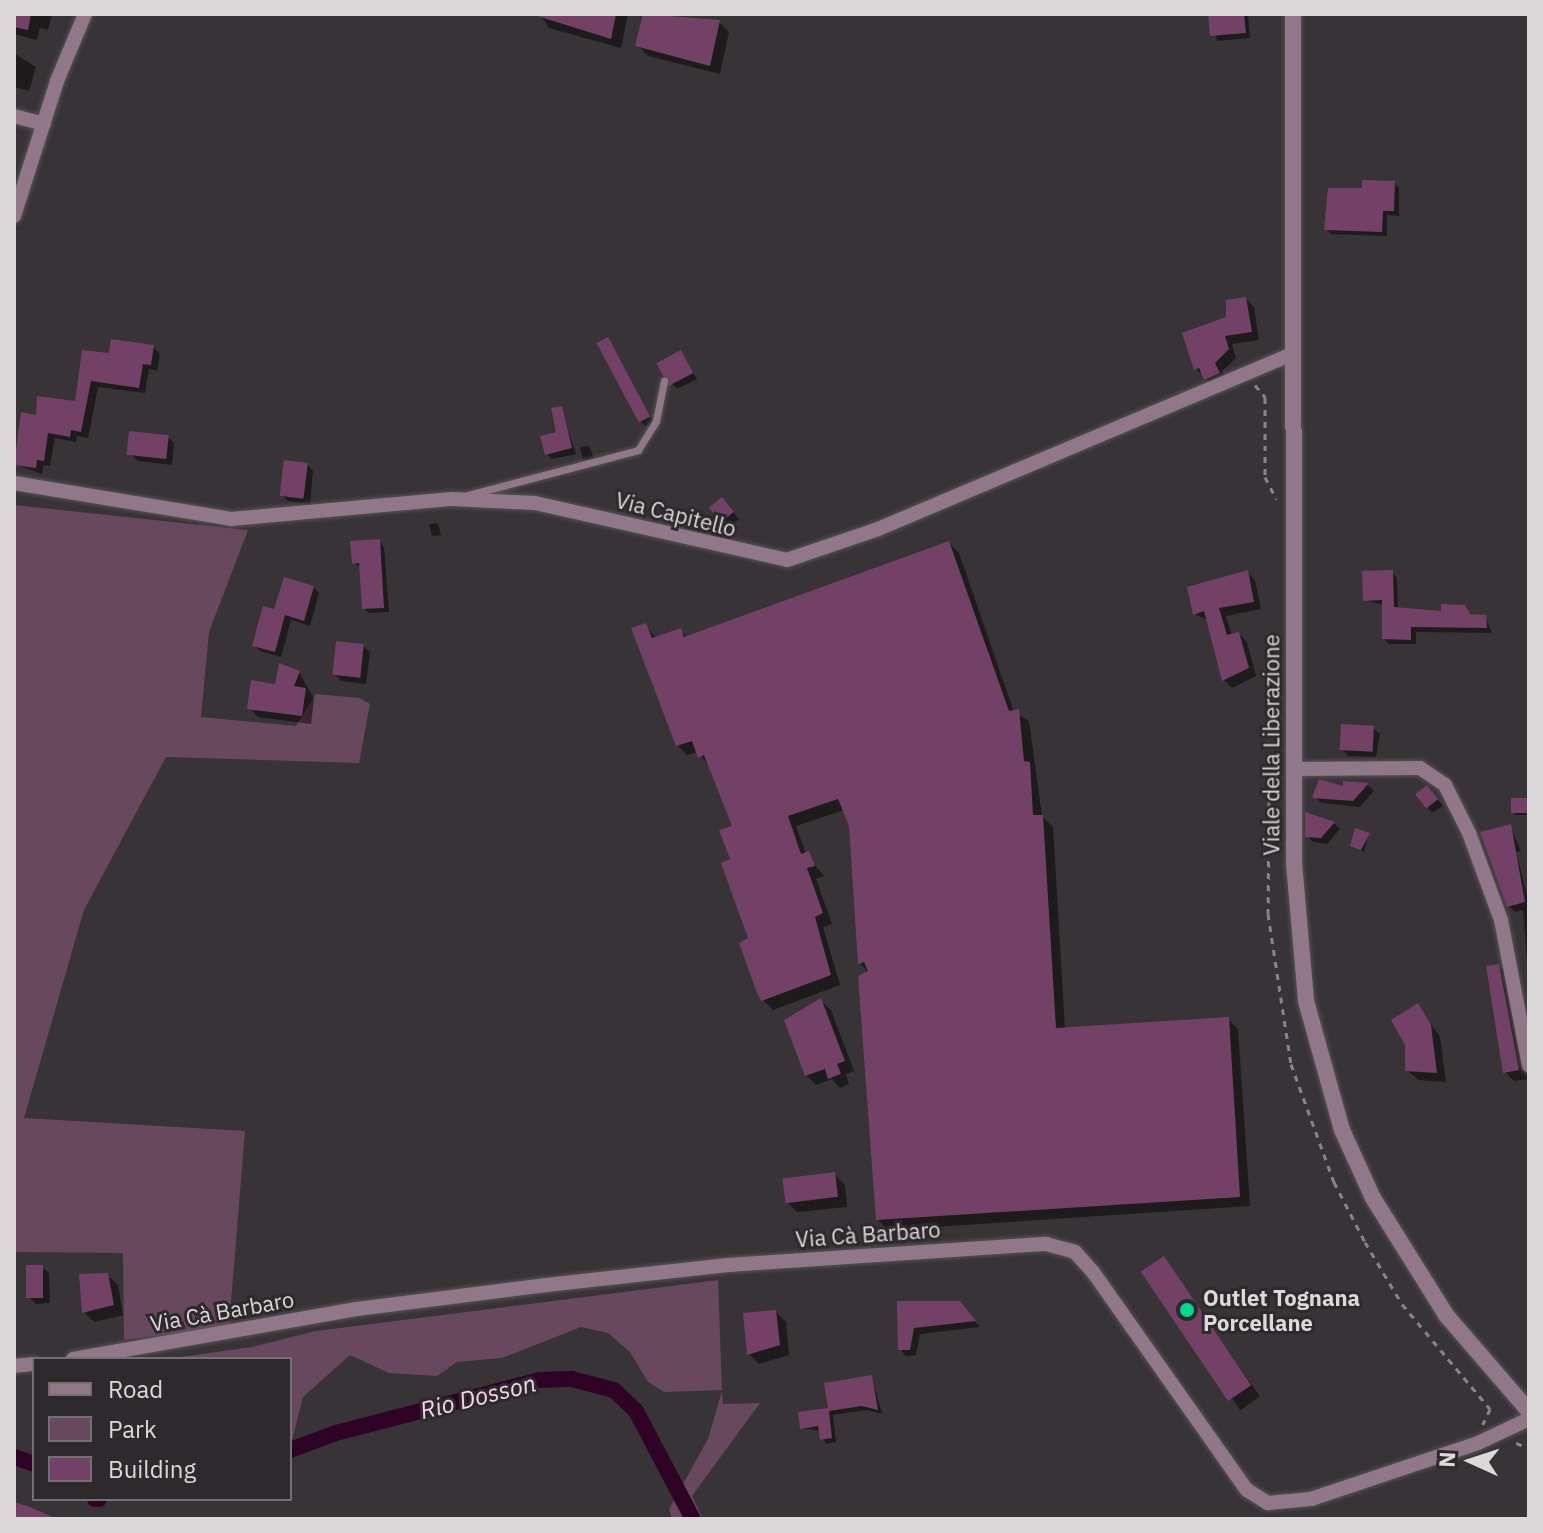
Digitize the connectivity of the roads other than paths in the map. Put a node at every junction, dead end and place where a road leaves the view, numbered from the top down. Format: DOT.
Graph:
graph roads {
  1 [pos="85,14"];
  2 [pos="1293,14"];
  3 [pos="14,116"];
  4 [pos="44,124"];
  5 [pos="14,216"];
  6 [pos="1293,354"];
  7 [pos="664,381"];
  8 [pos="14,483"];
  9 [pos="452,499"];
  10 [pos="1293,769"];
  11 [pos="1529,1065"];
  12 [pos="84,1357"];
  13 [pos="1529,1411"];
  14 [pos="1529,1419"];
  1 -- 4 [label="street"];
  2 -- 6 [label="street, Viale della Liberazione"];
  3 -- 4 [label="street"];
  4 -- 5 [label="street"];
  6 -- 9 [label="street, Via Capitello"];
  6 -- 10 [label="street, Viale della Liberazione"];
  7 -- 9 [label="lane"];
  8 -- 9 [label="street, Via Capitello"];
  10 -- 11 [label="street"];
  10 -- 13 [label="street, Viale della Liberazione"];
  12 -- 14 [label="street, Via Cà Barbaro"];
}
